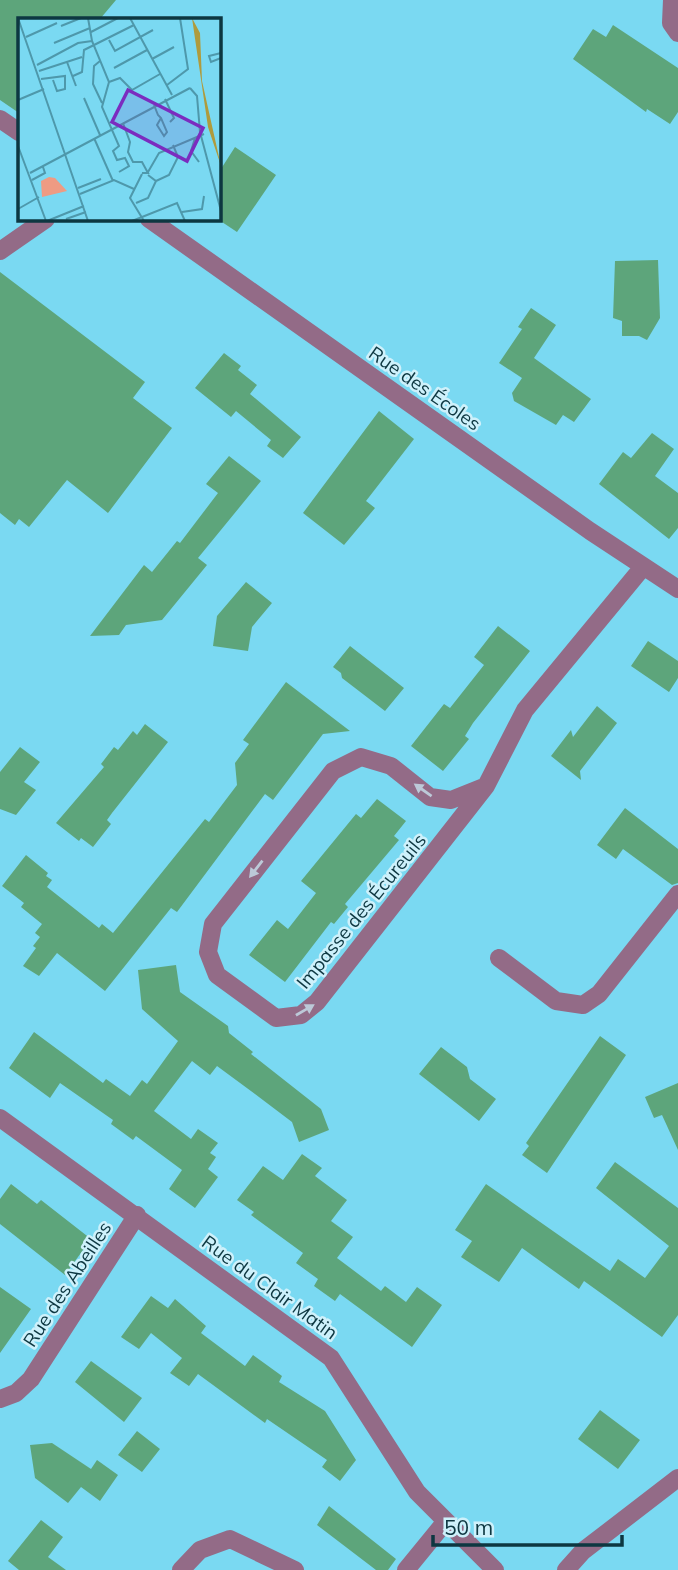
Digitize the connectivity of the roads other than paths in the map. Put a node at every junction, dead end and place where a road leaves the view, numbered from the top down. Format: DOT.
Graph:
graph roads {
  1 [pos="672,0"];
  2 [pos="678,33"];
  3 [pos="0,119"];
  4 [pos="18,131"];
  5 [pos="45,220"];
  6 [pos="150,220"];
  7 [pos="0,251"];
  8 [pos="643,566"];
  9 [pos="678,589"];
  10 [pos="486,786"];
  11 [pos="678,894"];
  12 [pos="499,958"];
  13 [pos="0,1118"];
  14 [pos="137,1215"];
  15 [pos="0,1399"];
  16 [pos="678,1478"];
  17 [pos="446,1521"];
  18 [pos="181,1570"];
  19 [pos="295,1570"];
  20 [pos="406,1570"];
  21 [pos="495,1570"];
  22 [pos="566,1570"];
  1 -- 2 [label="street"];
  3 -- 4 [label="street"];
  5 -- 7 [label="street"];
  6 -- 8 [label="street, Rue des Écoles"];
  8 -- 9 [label="street, Rue des Écoles"];
  8 -- 10 [label="street, Impasse des Écureuils"];
  10 -- 10 [label="street, Impasse des Écureuils, one-way"];
  11 -- 12 [label="street"];
  13 -- 14 [label="street, Rue du Clair Matin"];
  14 -- 15 [label="street, Rue des Abeilles"];
  14 -- 17 [label="street, Rue du Clair Matin"];
  16 -- 22 [label="street"];
  17 -- 20 [label="street"];
  17 -- 21 [label="street, Rue du Clair Matin"];
  18 -- 19 [label="street"];
}
